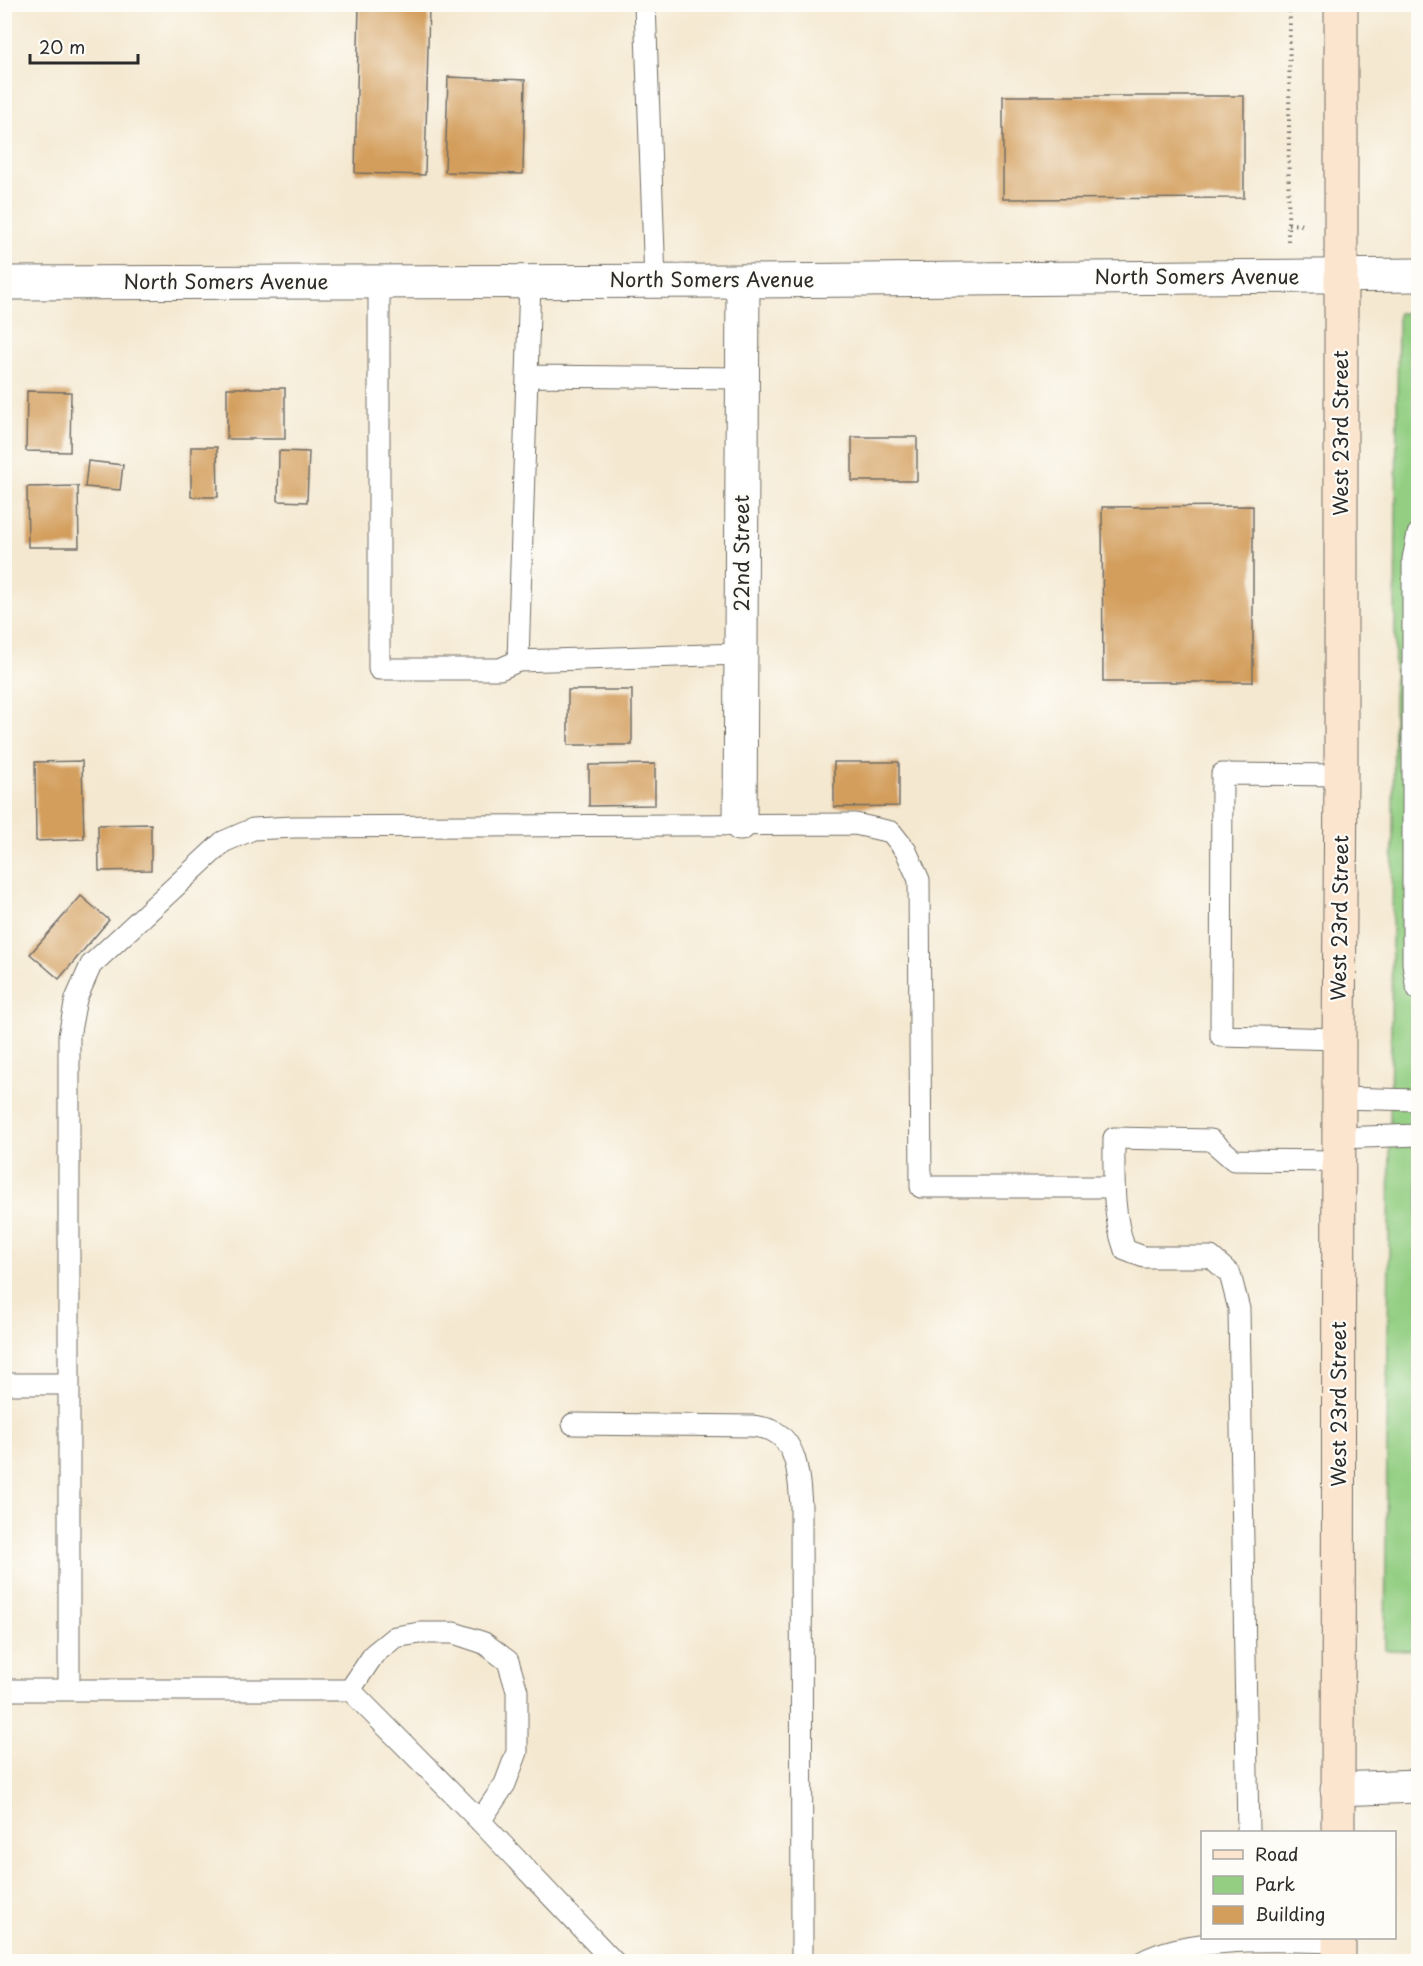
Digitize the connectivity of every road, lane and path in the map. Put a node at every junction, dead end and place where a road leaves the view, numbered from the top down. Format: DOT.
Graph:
graph roads {
  1 [pos="645,4"];
  2 [pos="1290,4"];
  3 [pos="1341,4"];
  4 [pos="1288,224"];
  5 [pos="1419,275"];
  6 [pos="1340,276"];
  7 [pos="379,281"];
  8 [pos="530,281"];
  9 [pos="655,281"];
  10 [pos="742,281"];
  11 [pos="4,283"];
  12 [pos="527,376"];
  13 [pos="742,378"];
  14 [pos="1419,534"];
  15 [pos="741,654"];
  16 [pos="518,661"];
  17 [pos="1341,776"];
  18 [pos="740,825"];
  19 [pos="1419,989"];
  20 [pos="1339,1039"];
  21 [pos="1339,1098"];
  22 [pos="1419,1100"];
  23 [pos="1419,1135"];
  24 [pos="1339,1150"];
  25 [pos="1114,1187"];
  26 [pos="4,1384"];
  27 [pos="69,1384"];
  28 [pos="573,1424"];
  29 [pos="69,1689"];
  30 [pos="4,1690"];
  31 [pos="350,1690"];
  32 [pos="1419,1786"];
  33 [pos="1337,1789"];
  34 [pos="480,1821"];
  35 [pos="1248,1831"];
  36 [pos="1338,1831"];
  37 [pos="1250,1939"];
  38 [pos="1339,1947"];
  39 [pos="614,1962"];
  40 [pos="802,1962"];
  41 [pos="1142,1962"];
  1 -- 9 [label="lane"];
  2 -- 4 [label="path"];
  3 -- 6 [label="main road, West 23rd Street"];
  5 -- 6 [label="street, North Somers Avenue"];
  6 -- 10 [label="street, North Somers Avenue"];
  6 -- 17 [label="main road, West 23rd Street"];
  7 -- 8 [label="street, North Somers Avenue"];
  7 -- 11 [label="street, North Somers Avenue"];
  7 -- 16 [label="lane"];
  8 -- 9 [label="street, North Somers Avenue"];
  8 -- 12 [label="lane"];
  9 -- 10 [label="street, North Somers Avenue"];
  10 -- 13 [label="street, 22nd Street"];
  12 -- 13 [label="lane"];
  12 -- 16 [label="lane"];
  13 -- 15 [label="street, 22nd Street"];
  14 -- 19 [label="lane"];
  15 -- 16 [label="lane"];
  15 -- 18 [label="street, 22nd Street"];
  17 -- 20 [label="main road, West 23rd Street"];
  17 -- 20 [label="lane"];
  18 -- 25 [label="lane"];
  18 -- 27 [label="lane"];
  20 -- 21 [label="main road, West 23rd Street"];
  21 -- 22 [label="lane"];
  21 -- 24 [label="main road, West 23rd Street"];
  23 -- 24 [label="lane"];
  24 -- 25 [label="lane"];
  24 -- 33 [label="main road, West 23rd Street"];
  25 -- 35 [label="lane"];
  26 -- 27 [label="lane"];
  27 -- 29 [label="lane"];
  28 -- 40 [label="lane"];
  29 -- 30 [label="lane"];
  29 -- 31 [label="lane"];
  31 -- 34 [label="lane"];
  31 -- 34 [label="lane"];
  32 -- 33 [label="street"];
  33 -- 36 [label="main road, West 23rd Street"];
  34 -- 39 [label="lane"];
  37 -- 38 [label="lane"];
  37 -- 41 [label="lane"];
}
